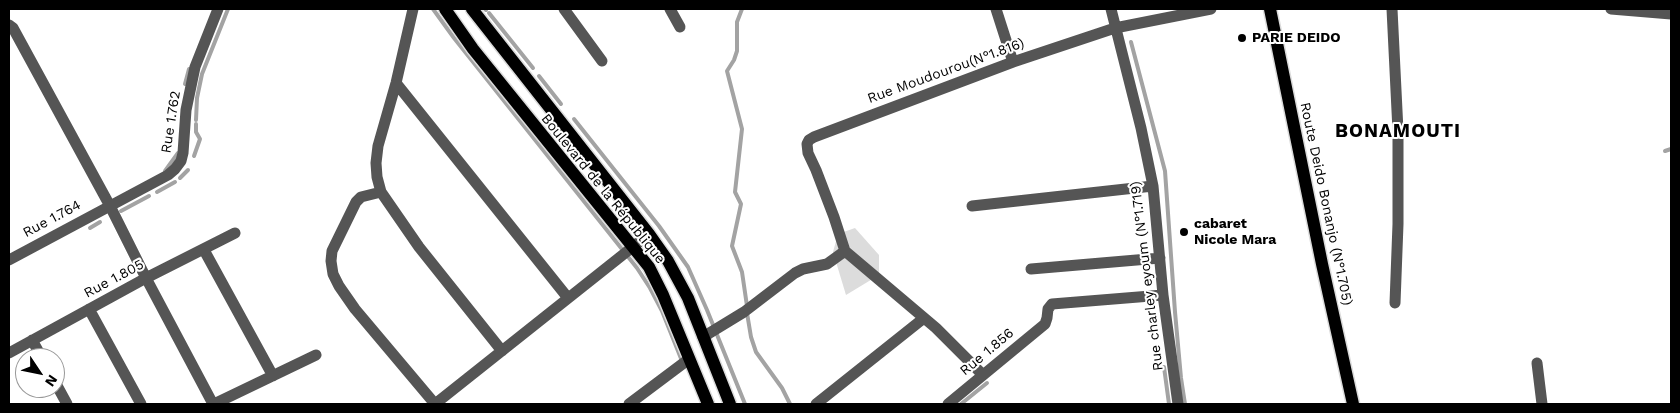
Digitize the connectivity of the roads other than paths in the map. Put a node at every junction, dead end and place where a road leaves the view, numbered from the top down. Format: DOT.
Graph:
graph roads {
  1 [pos="218,9"];
  2 [pos="413,9"];
  3 [pos="445,9"];
  4 [pos="472,9"];
  5 [pos="564,9"];
  6 [pos="670,9"];
  7 [pos="996,9"];
  8 [pos="1111,9"];
  9 [pos="1211,9"];
  10 [pos="1270,9"];
  11 [pos="1392,9"];
  12 [pos="1611,9"];
  13 [pos="1653,10"];
  14 [pos="1671,14"];
  15 [pos="9,25"];
  16 [pos="680,27"];
  17 [pos="1115,28"];
  18 [pos="602,61"];
  19 [pos="1013,62"];
  20 [pos="396,83"];
  21 [pos="1153,186"];
  22 [pos="381,192"];
  23 [pos="110,206"];
  24 [pos="972,206"];
  25 [pos="235,233"];
  26 [pos="649,234"];
  27 [pos="632,247"];
  28 [pos="204,250"];
  29 [pos="845,251"];
  30 [pos="1160,258"];
  31 [pos="9,260"];
  32 [pos="1031,269"];
  33 [pos="146,278"];
  34 [pos="1163,295"];
  35 [pos="568,298"];
  36 [pos="1395,303"];
  37 [pos="90,309"];
  38 [pos="924,318"];
  39 [pos="712,332"];
  40 [pos="32,340"];
  41 [pos="36,348"];
  42 [pos="502,350"];
  43 [pos="9,353"];
  44 [pos="316,355"];
  45 [pos="690,359"];
  46 [pos="1537,363"];
  47 [pos="983,375"];
  48 [pos="273,376"];
  49 [pos="141,404"];
  50 [pos="213,404"];
  51 [pos="435,404"];
  52 [pos="629,404"];
  53 [pos="708,404"];
  54 [pos="730,404"];
  55 [pos="816,404"];
  56 [pos="948,404"];
  57 [pos="1178,404"];
  58 [pos="1353,404"];
  59 [pos="1542,404"];
  1 -- 23 [label="street, Rue 1.762"];
  2 -- 20 [label="street"];
  3 -- 27 [label="main road, Boulevard de la République"];
  4 -- 26 [label="main road, Boulevard de la République"];
  5 -- 18 [label="street"];
  6 -- 16 [label="street"];
  7 -- 19 [label="street"];
  8 -- 17 [label="street, Rue charley eyoum (N°1.719)"];
  9 -- 17 [label="street, Rue Moudourou(N°1.816)"];
  10 -- 58 [label="main road, Route Deido Bonanjo (N°1.705)"];
  11 -- 36 [label="street"];
  12 -- 13 [label="street"];
  13 -- 14 [label="street"];
  15 -- 23 [label="street"];
  17 -- 19 [label="street, Rue Moudourou(N°1.816)"];
  17 -- 21 [label="street, Rue charley eyoum (N°1.719)"];
  19 -- 29 [label="street, Rue Moudourou(N°1.816)"];
  20 -- 22 [label="street"];
  20 -- 35 [label="street"];
  21 -- 24 [label="street"];
  21 -- 30 [label="street, Rue charley eyoum (N°1.719)"];
  22 -- 42 [label="street"];
  22 -- 51 [label="street"];
  23 -- 31 [label="street, Rue 1.764"];
  23 -- 33 [label="street"];
  25 -- 28 [label="street, Rue 1.805"];
  26 -- 27 [label="street"];
  26 -- 39 [label="main road, Boulevard de la République"];
  27 -- 35 [label="street"];
  27 -- 45 [label="main road, Boulevard de la République"];
  28 -- 33 [label="street, Rue 1.805"];
  28 -- 48 [label="street"];
  29 -- 38 [label="street"];
  29 -- 39 [label="street"];
  30 -- 32 [label="street"];
  30 -- 34 [label="street, Rue charley eyoum (N°1.719)"];
  33 -- 37 [label="street, Rue 1.805"];
  33 -- 50 [label="street"];
  34 -- 47 [label="street, Rue 1.856"];
  34 -- 57 [label="street, Rue charley eyoum (N°1.719)"];
  35 -- 42 [label="street"];
  37 -- 40 [label="street, Rue 1.805"];
  37 -- 49 [label="street"];
  38 -- 47 [label="street"];
  38 -- 55 [label="street"];
  39 -- 54 [label="main road, Boulevard de la République"];
  40 -- 41 [label="street"];
  40 -- 43 [label="street, Rue 1.805"];
  42 -- 51 [label="street"];
  44 -- 48 [label="street"];
  45 -- 52 [label="street"];
  45 -- 53 [label="main road, Boulevard de la République"];
  46 -- 59 [label="street"];
  47 -- 56 [label="street, Rue 1.856"];
  48 -- 50 [label="street"];
}
